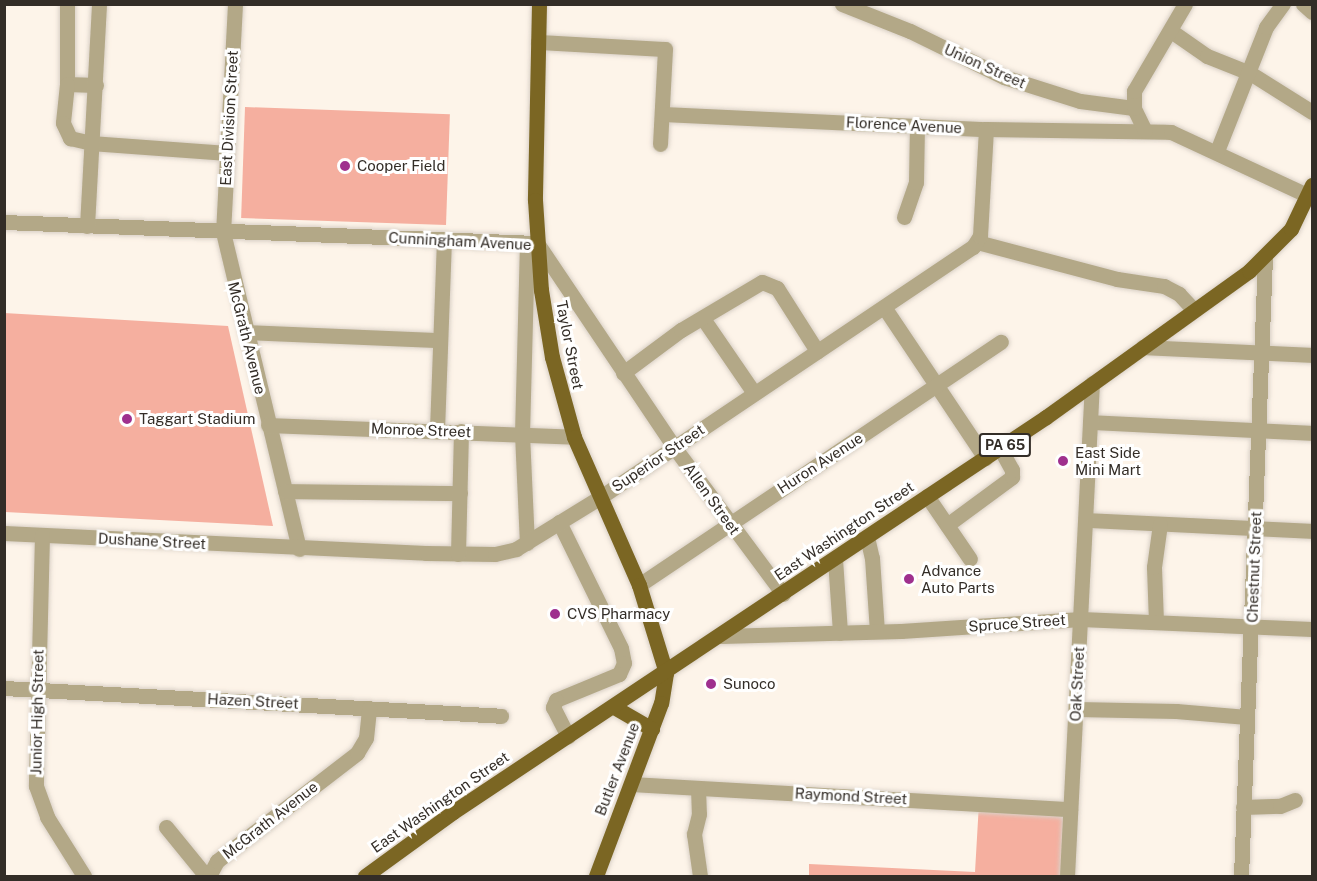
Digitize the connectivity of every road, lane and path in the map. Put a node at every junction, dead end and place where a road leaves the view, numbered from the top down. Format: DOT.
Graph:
graph roads {
  1 [pos="67,4"];
  2 [pos="99,4"];
  3 [pos="235,4"];
  4 [pos="539,4"];
  5 [pos="842,4"];
  6 [pos="1185,4"];
  7 [pos="1283,4"];
  8 [pos="1303,4"];
  9 [pos="1312,12"];
  10 [pos="1171,31"];
  11 [pos="538,42"];
  12 [pos="1250,73"];
  13 [pos="67,84"];
  14 [pos="96,86"];
  15 [pos="1134,108"];
  16 [pos="1312,112"];
  17 [pos="663,114"];
  18 [pos="917,125"];
  19 [pos="986,129"];
  20 [pos="1145,131"];
  21 [pos="91,143"];
  22 [pos="660,144"];
  23 [pos="1217,151"];
  24 [pos="227,153"];
  25 [pos="1310,190"];
  26 [pos="904,217"];
  27 [pos="4,222"];
  28 [pos="87,226"];
  29 [pos="223,232"];
  30 [pos="444,239"];
  31 [pos="977,242"];
  32 [pos="532,243"];
  33 [pos="1265,258"];
  34 [pos="884,307"];
  35 [pos="1194,310"];
  36 [pos="704,320"];
  37 [pos="246,332"];
  38 [pos="440,340"];
  39 [pos="1001,342"];
  40 [pos="1143,347"];
  41 [pos="817,351"];
  42 [pos="1264,352"];
  43 [pos="1312,355"];
  44 [pos="623,373"];
  45 [pos="937,384"];
  46 [pos="1092,384"];
  47 [pos="754,393"];
  48 [pos="1090,422"];
  49 [pos="268,425"];
  50 [pos="437,430"];
  51 [pos="461,431"];
  52 [pos="1259,431"];
  53 [pos="522,434"];
  54 [pos="1312,434"];
  55 [pos="574,437"];
  56 [pos="674,447"];
  57 [pos="1000,448"];
  58 [pos="985,458"];
  59 [pos="285,491"];
  60 [pos="460,494"];
  61 [pos="927,496"];
  62 [pos="599,498"];
  63 [pos="1087,520"];
  64 [pos="559,522"];
  65 [pos="729,523"];
  66 [pos="1160,524"];
  67 [pos="947,525"];
  68 [pos="1255,528"];
  69 [pos="1312,531"];
  70 [pos="4,533"];
  71 [pos="42,535"];
  72 [pos="867,537"];
  73 [pos="527,543"];
  74 [pos="299,549"];
  75 [pos="458,554"];
  76 [pos="835,559"];
  77 [pos="970,559"];
  78 [pos="639,585"];
  79 [pos="783,594"];
  80 [pos="1081,619"];
  81 [pos="1156,621"];
  82 [pos="1251,627"];
  83 [pos="1312,629"];
  84 [pos="877,631"];
  85 [pos="840,633"];
  86 [pos="721,636"];
  87 [pos="666,673"];
  88 [pos="4,688"];
  89 [pos="36,689"];
  90 [pos="614,707"];
  91 [pos="369,708"];
  92 [pos="1076,709"];
  93 [pos="501,716"];
  94 [pos="1247,717"];
  95 [pos="652,729"];
  96 [pos="568,736"];
  97 [pos="631,784"];
  98 [pos="698,788"];
  99 [pos="1295,800"];
  100 [pos="1243,807"];
  101 [pos="1070,808"];
  102 [pos="166,827"];
  103 [pos="84,876"];
  104 [pos="207,876"];
  105 [pos="365,876"];
  106 [pos="596,876"];
  107 [pos="700,876"];
  108 [pos="1067,876"];
  109 [pos="1240,876"];
  1 -- 13 [label="street"];
  2 -- 14 [label="street"];
  3 -- 24 [label="street, East Division Street"];
  4 -- 11 [label="main road, Taylor Street"];
  5 -- 15 [label="street, Union Street"];
  6 -- 10 [label="street"];
  7 -- 12 [label="street"];
  8 -- 9 [label="street"];
  10 -- 12 [label="street"];
  10 -- 15 [label="street"];
  11 -- 17 [label="street"];
  11 -- 32 [label="main road, Taylor Street"];
  12 -- 16 [label="street"];
  12 -- 23 [label="street"];
  13 -- 14 [label="street"];
  13 -- 21 [label="street"];
  14 -- 21 [label="street"];
  15 -- 20 [label="street"];
  17 -- 18 [label="street, Florence Avenue"];
  17 -- 22 [label="street"];
  18 -- 19 [label="street, Florence Avenue"];
  18 -- 26 [label="street"];
  19 -- 20 [label="street, Florence Avenue"];
  19 -- 31 [label="street"];
  20 -- 23 [label="street"];
  21 -- 24 [label="street"];
  21 -- 28 [label="street"];
  23 -- 25 [label="street"];
  24 -- 29 [label="street, East Division Street"];
  25 -- 33 [label="main road, East Washington Street / PA 65"];
  27 -- 28 [label="street, Cunningham Avenue"];
  28 -- 29 [label="street, Cunningham Avenue"];
  29 -- 30 [label="street, Cunningham Avenue"];
  29 -- 37 [label="street, McGrath Avenue"];
  30 -- 32 [label="street, Cunningham Avenue"];
  30 -- 38 [label="street"];
  31 -- 34 [label="street, Superior Street"];
  31 -- 35 [label="street"];
  32 -- 44 [label="street, Cunningham Avenue"];
  32 -- 53 [label="street, Taylor Street"];
  32 -- 55 [label="main road, Taylor Street"];
  33 -- 35 [label="main road, East Washington Street / PA 65"];
  33 -- 42 [label="street, Chestnut Street"];
  34 -- 41 [label="street, Superior Street"];
  34 -- 45 [label="street"];
  35 -- 40 [label="main road, East Washington Street / PA 65"];
  36 -- 41 [label="street"];
  36 -- 44 [label="street"];
  36 -- 47 [label="street"];
  37 -- 38 [label="street"];
  37 -- 49 [label="street, McGrath Avenue"];
  38 -- 50 [label="street"];
  39 -- 45 [label="street, Huron Avenue"];
  40 -- 42 [label="street"];
  40 -- 46 [label="main road, East Washington Street / PA 65"];
  41 -- 47 [label="street, Superior Street"];
  42 -- 43 [label="street"];
  42 -- 52 [label="street, Chestnut Street"];
  44 -- 56 [label="street, Allen Street"];
  45 -- 58 [label="street"];
  45 -- 65 [label="street, Huron Avenue"];
  46 -- 48 [label="street, Oak Street"];
  46 -- 57 [label="main road, East Washington Street / PA 65"];
  47 -- 56 [label="street, Superior Street"];
  48 -- 52 [label="street"];
  48 -- 63 [label="street, Oak Street"];
  49 -- 50 [label="street, Monroe Street"];
  49 -- 59 [label="street, McGrath Avenue"];
  50 -- 51 [label="street, Monroe Street"];
  51 -- 53 [label="street, Monroe Street"];
  51 -- 60 [label="street"];
  52 -- 54 [label="street"];
  52 -- 68 [label="street, Chestnut Street"];
  53 -- 55 [label="street, Monroe Street"];
  53 -- 73 [label="street, Taylor Street"];
  55 -- 62 [label="main road, Taylor Street"];
  56 -- 62 [label="street, Superior Street"];
  56 -- 65 [label="street, Allen Street"];
  57 -- 58 [label="main road, East Washington Street / PA 65"];
  57 -- 67 [label="street"];
  58 -- 61 [label="main road, East Washington Street / PA 65"];
  59 -- 60 [label="street"];
  59 -- 74 [label="street, McGrath Avenue"];
  60 -- 75 [label="street"];
  61 -- 67 [label="street"];
  61 -- 72 [label="main road, East Washington Street / PA 65"];
  62 -- 64 [label="street, Superior Street"];
  62 -- 78 [label="main road, Taylor Street"];
  63 -- 66 [label="street"];
  63 -- 80 [label="street, Oak Street"];
  64 -- 73 [label="street, Superior Street"];
  64 -- 96 [label="street"];
  65 -- 78 [label="street, Huron Avenue"];
  65 -- 79 [label="street, Allen Street"];
  66 -- 68 [label="street"];
  66 -- 81 [label="street"];
  67 -- 77 [label="street"];
  68 -- 69 [label="street"];
  68 -- 82 [label="street, Chestnut Street"];
  70 -- 71 [label="street, Dushane Street"];
  71 -- 74 [label="street, Dushane Street"];
  71 -- 89 [label="street, Junior High Street"];
  72 -- 76 [label="main road, East Washington Street / PA 65"];
  72 -- 84 [label="street"];
  73 -- 75 [label="street, Superior Street"];
  74 -- 75 [label="street, Superior Street"];
  76 -- 79 [label="main road, East Washington Street / PA 65"];
  76 -- 85 [label="street"];
  78 -- 87 [label="main road, Taylor Street"];
  79 -- 86 [label="main road, East Washington Street / PA 65"];
  80 -- 81 [label="street, Spruce Street"];
  80 -- 84 [label="street, Spruce Street"];
  80 -- 92 [label="street, Oak Street"];
  81 -- 82 [label="street, Spruce Street"];
  82 -- 83 [label="street, Spruce Street"];
  82 -- 94 [label="street, Chestnut Street"];
  84 -- 85 [label="street, Spruce Street"];
  85 -- 86 [label="street, Spruce Street"];
  86 -- 87 [label="main road, East Washington Street / PA 65"];
  87 -- 90 [label="main road, East Washington Street / PA 65"];
  87 -- 95 [label="main road, Butler Avenue"];
  88 -- 89 [label="street, Hazen Street"];
  89 -- 91 [label="street, Hazen Street"];
  89 -- 103 [label="street, Junior High Street"];
  90 -- 95 [label="main road"];
  90 -- 96 [label="main road, East Washington Street / PA 65"];
  91 -- 93 [label="street, Hazen Street"];
  91 -- 104 [label="street, McGrath Avenue"];
  92 -- 94 [label="street"];
  92 -- 101 [label="street, Oak Street"];
  94 -- 100 [label="street, Chestnut Street"];
  95 -- 97 [label="main road, Butler Avenue"];
  96 -- 105 [label="main road, East Washington Street / PA 65"];
  97 -- 98 [label="street, Raymond Street"];
  97 -- 106 [label="main road, Butler Avenue"];
  98 -- 101 [label="street, Raymond Street"];
  98 -- 107 [label="street"];
  99 -- 100 [label="street"];
  100 -- 109 [label="street, Chestnut Street"];
  101 -- 108 [label="street, Oak Street"];
  102 -- 104 [label="street"];
}
